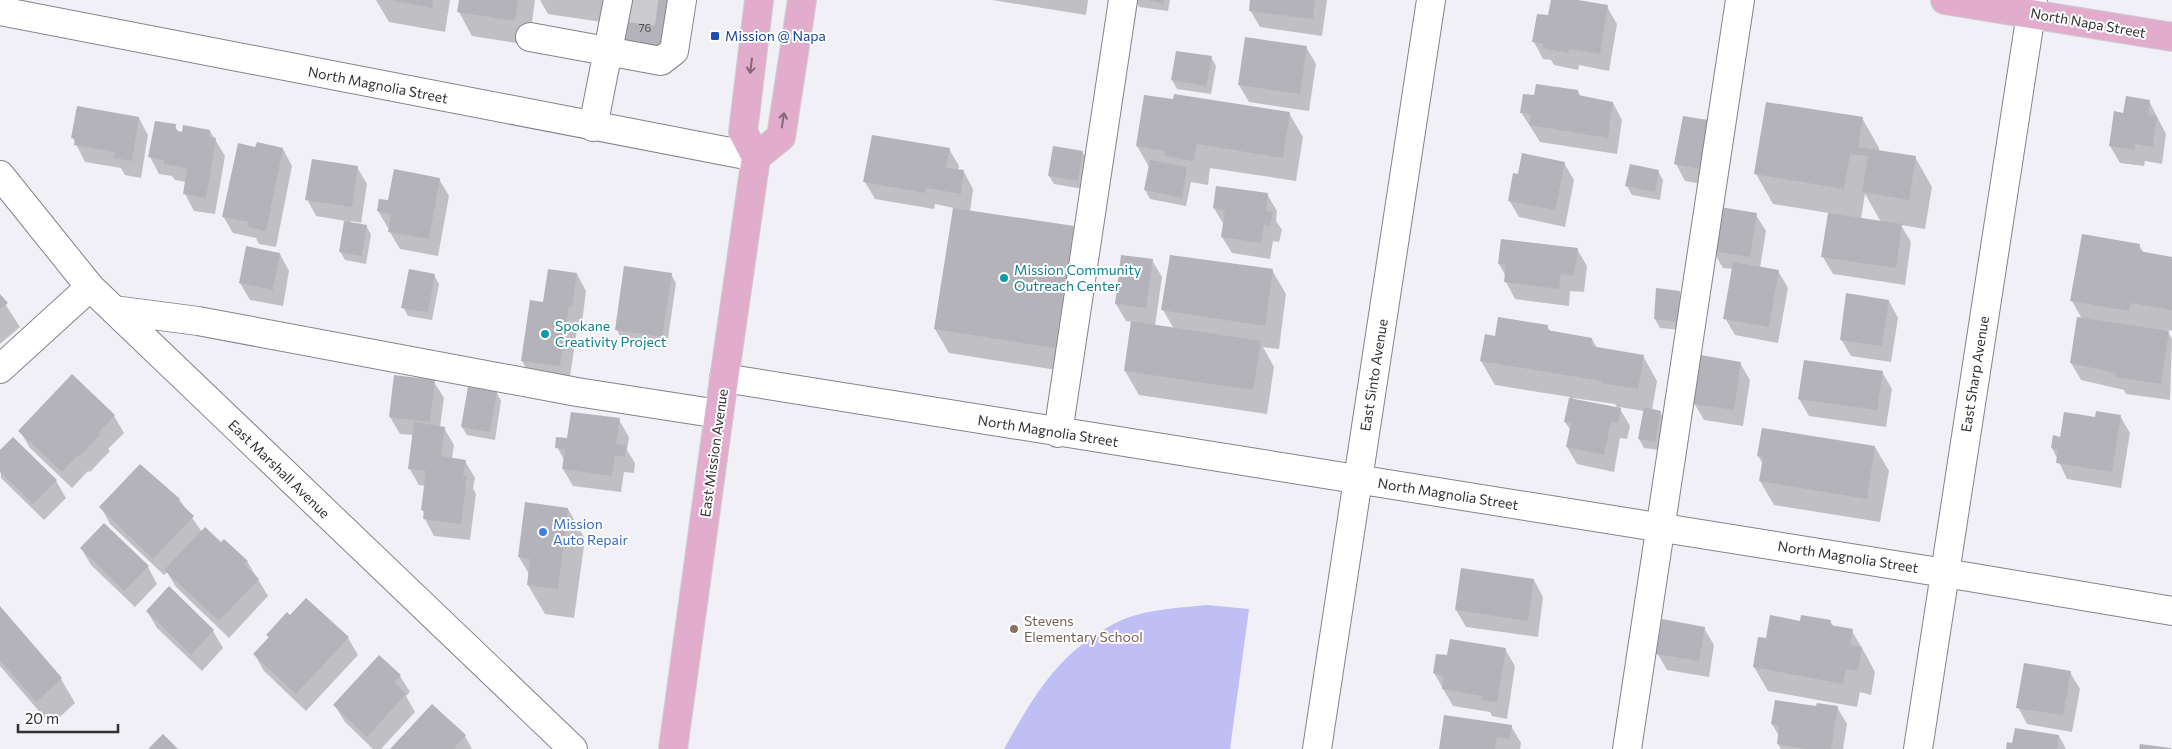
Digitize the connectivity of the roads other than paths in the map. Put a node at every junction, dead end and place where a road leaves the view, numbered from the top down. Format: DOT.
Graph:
graph roads {
  1 [pos="759,0"];
  2 [pos="802,0"];
  3 [pos="1123,0"];
  4 [pos="1431,0"];
  5 [pos="1740,0"];
  6 [pos="1945,0"];
  7 [pos="622,4"];
  8 [pos="2032,7"];
  9 [pos="676,9"];
  10 [pos="0,11"];
  11 [pos="530,37"];
  12 [pos="2172,37"];
  13 [pos="608,51"];
  14 [pos="593,127"];
  15 [pos="756,157"];
  16 [pos="0,175"];
  17 [pos="90,287"];
  18 [pos="114,310"];
  19 [pos="0,369"];
  20 [pos="724,378"];
  21 [pos="719,414"];
  22 [pos="1058,433"];
  23 [pos="1358,480"];
  24 [pos="1661,528"];
  25 [pos="1945,573"];
  26 [pos="2172,611"];
  27 [pos="573,749"];
  28 [pos="673,749"];
  29 [pos="1317,749"];
  30 [pos="1627,749"];
  31 [pos="1918,749"];
  1 -- 15 [label="main road, one-way"];
  15 -- 2 [label="main road, one-way"];
  3 -- 22 [label="street"];
  4 -- 23 [label="street, East Sinto Avenue"];
  5 -- 24 [label="street"];
  6 -- 8 [label="main road, North Napa Street"];
  7 -- 13 [label="street"];
  8 -- 12 [label="main road, North Napa Street"];
  8 -- 25 [label="street, East Sharp Avenue"];
  9 -- 13 [label="street"];
  10 -- 14 [label="street, North Magnolia Street"];
  11 -- 13 [label="street"];
  13 -- 14 [label="street"];
  14 -- 15 [label="street, North Magnolia Street"];
  15 -- 20 [label="main road, East Mission Avenue"];
  16 -- 17 [label="street, East Marshall Avenue"];
  17 -- 18 [label="street, East Marshall Avenue"];
  17 -- 19 [label="street"];
  18 -- 21 [label="street"];
  18 -- 27 [label="street, East Marshall Avenue"];
  20 -- 21 [label="main road, East Mission Avenue"];
  20 -- 22 [label="street, North Magnolia Street"];
  21 -- 28 [label="main road, East Mission Avenue"];
  22 -- 23 [label="street, North Magnolia Street"];
  23 -- 24 [label="street, North Magnolia Street"];
  23 -- 29 [label="street, East Sinto Avenue"];
  24 -- 25 [label="street, North Magnolia Street"];
  24 -- 30 [label="street"];
  25 -- 26 [label="street, North Magnolia Street"];
  25 -- 31 [label="street, East Sharp Avenue"];
}
